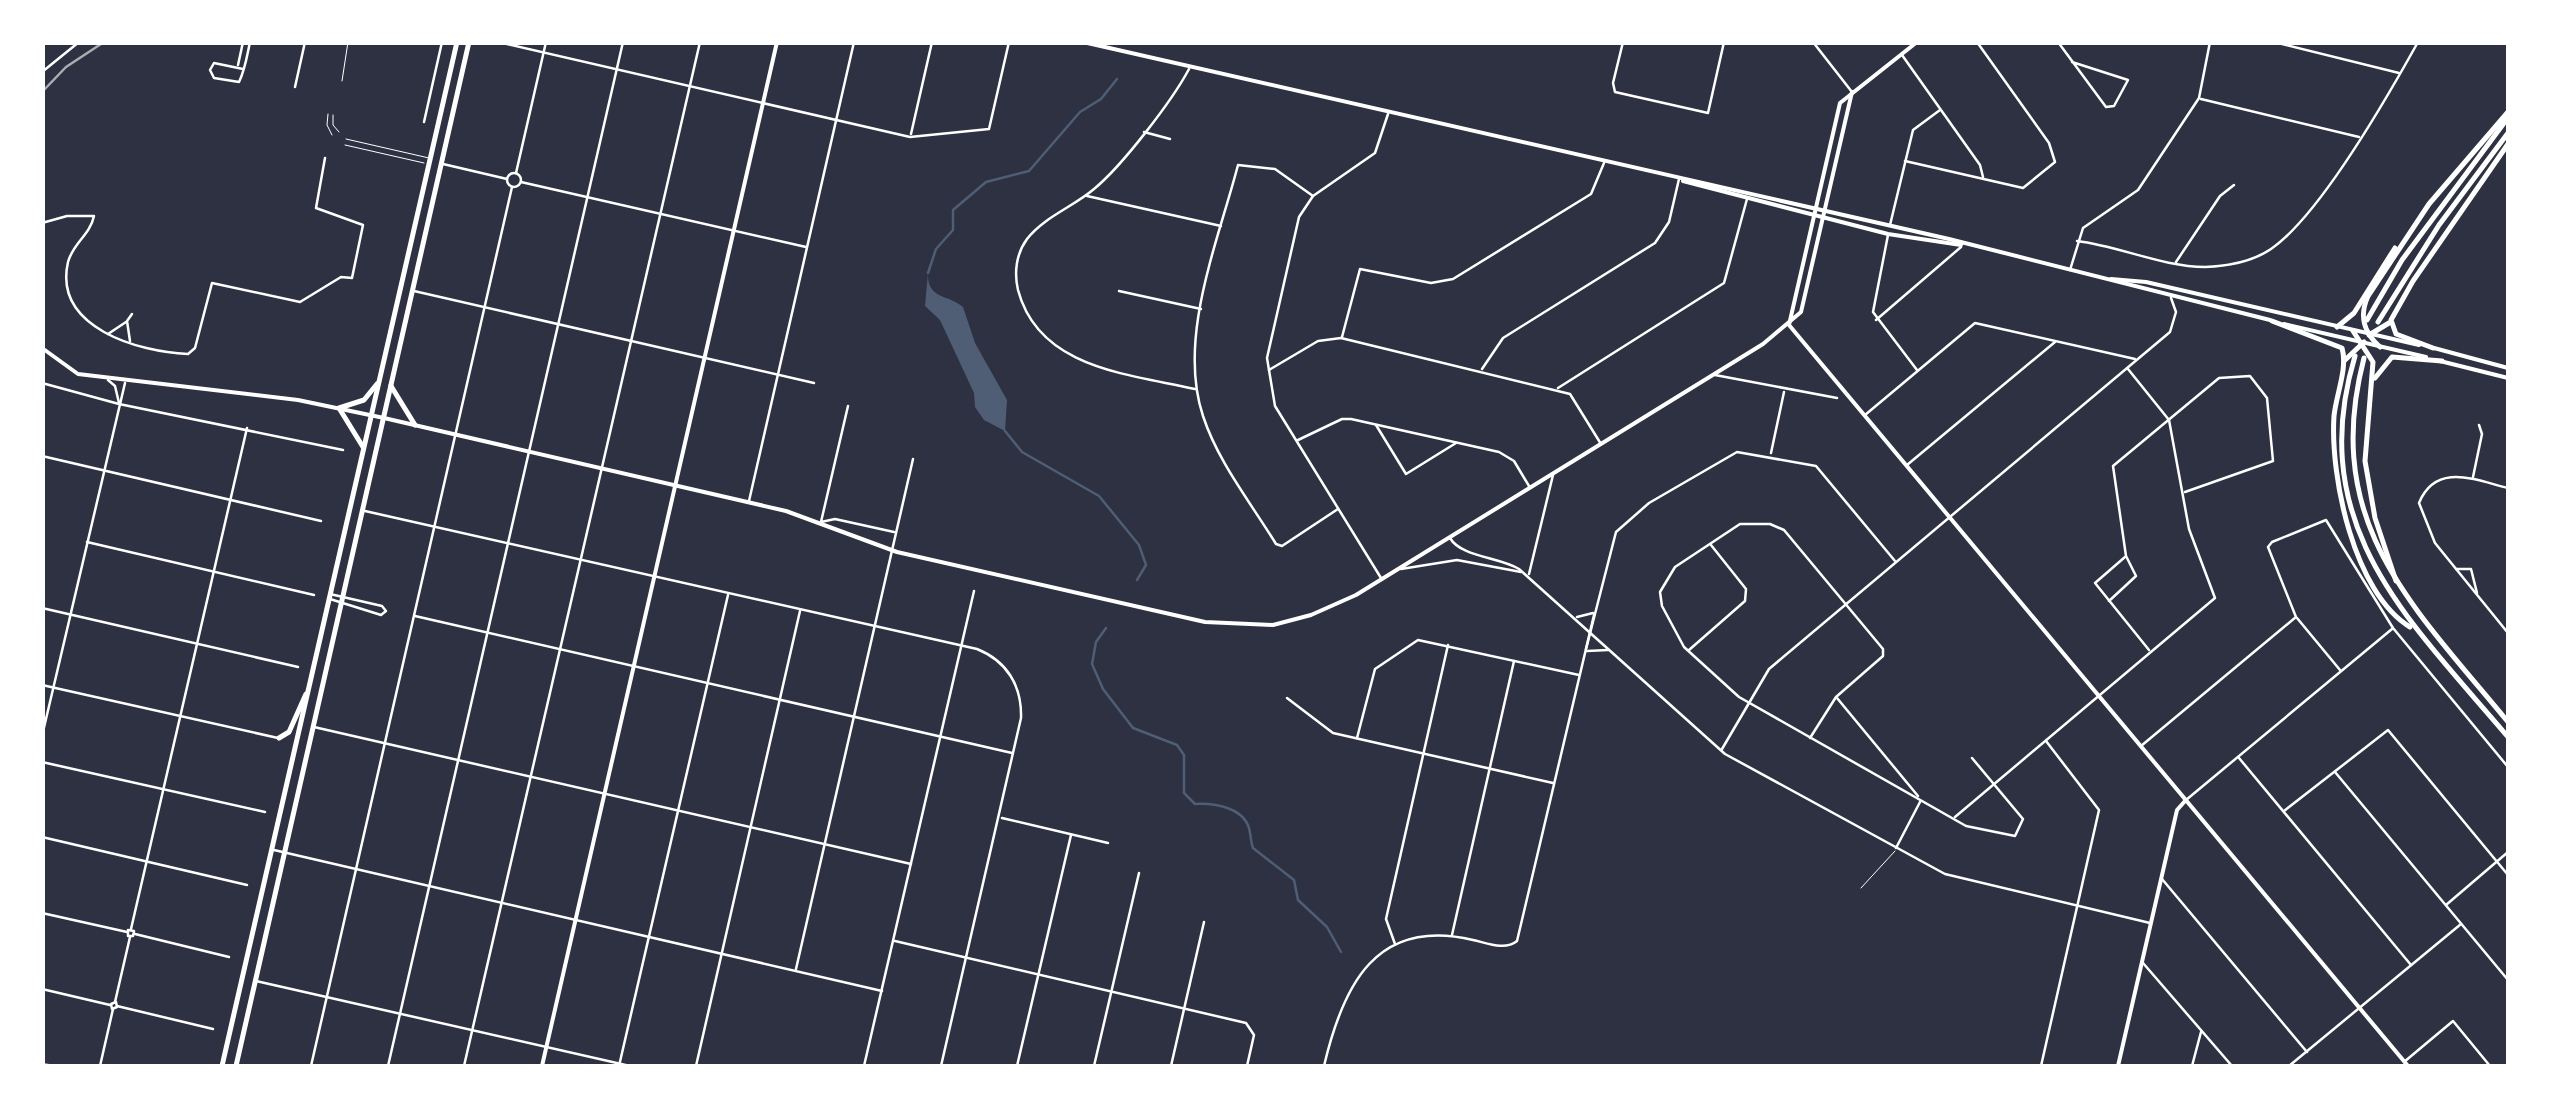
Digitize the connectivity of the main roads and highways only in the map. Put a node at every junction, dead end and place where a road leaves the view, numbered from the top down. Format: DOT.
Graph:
graph roads {
  1 [pos="457,42"];
  2 [pos="469,42"];
  3 [pos="2508,114"];
  4 [pos="2508,134"];
  5 [pos="2508,144"];
  6 [pos="2401,243"];
  7 [pos="2368,320"];
  8 [pos="2391,320"];
  9 [pos="2272,321"];
  10 [pos="2378,322"];
  11 [pos="2337,327"];
  12 [pos="2353,331"];
  13 [pos="2371,338"];
  14 [pos="2383,338"];
  15 [pos="2352,340"];
  16 [pos="2361,340"];
  17 [pos="2380,347"];
  18 [pos="2433,348"];
  19 [pos="2355,356"];
  20 [pos="2364,358"];
  21 [pos="2344,361"];
  22 [pos="2442,361"];
  23 [pos="379,381"];
  24 [pos="391,384"];
  25 [pos="2371,385"];
  26 [pos="415,425"];
  27 [pos="364,449"];
  28 [pos="2396,584"];
  29 [pos="2412,628"];
  30 [pos="308,691"];
  31 [pos="2508,722"];
  32 [pos="2508,737"];
  33 [pos="279,738"];
  34 [pos="222,1066"];
  35 [pos="236,1066"];
  1 -- 23 [label="main road"];
  2 -- 24 [label="main road"];
  3 -- 6 [label="main road"];
  3 -- 7 [label="main road"];
  4 -- 10 [label="main road"];
  5 -- 8 [label="main road"];
  6 -- 11 [label="main road"];
  6 -- 13 [label="main road"];
  8 -- 13 [label="main road"];
  8 -- 18 [label="main road"];
  9 -- 21 [label="main road"];
  12 -- 16 [label="main road"];
  13 -- 14 [label="main road"];
  13 -- 16 [label="main road"];
  13 -- 17 [label="main road"];
  15 -- 16 [label="main road"];
  16 -- 21 [label="main road"];
  16 -- 25 [label="main road"];
  19 -- 29 [label="main road"];
  20 -- 28 [label="main road"];
  21 -- 29 [label="main road"];
  22 -- 25 [label="main road"];
  23 -- 27 [label="main road"];
  23 -- 27 [label="main road"];
  24 -- 26 [label="main road"];
  24 -- 35 [label="main road"];
  25 -- 28 [label="main road"];
  27 -- 30 [label="main road"];
  28 -- 31 [label="main road"];
  29 -- 32 [label="main road"];
  30 -- 33 [label="main road"];
  30 -- 34 [label="main road"];
}
